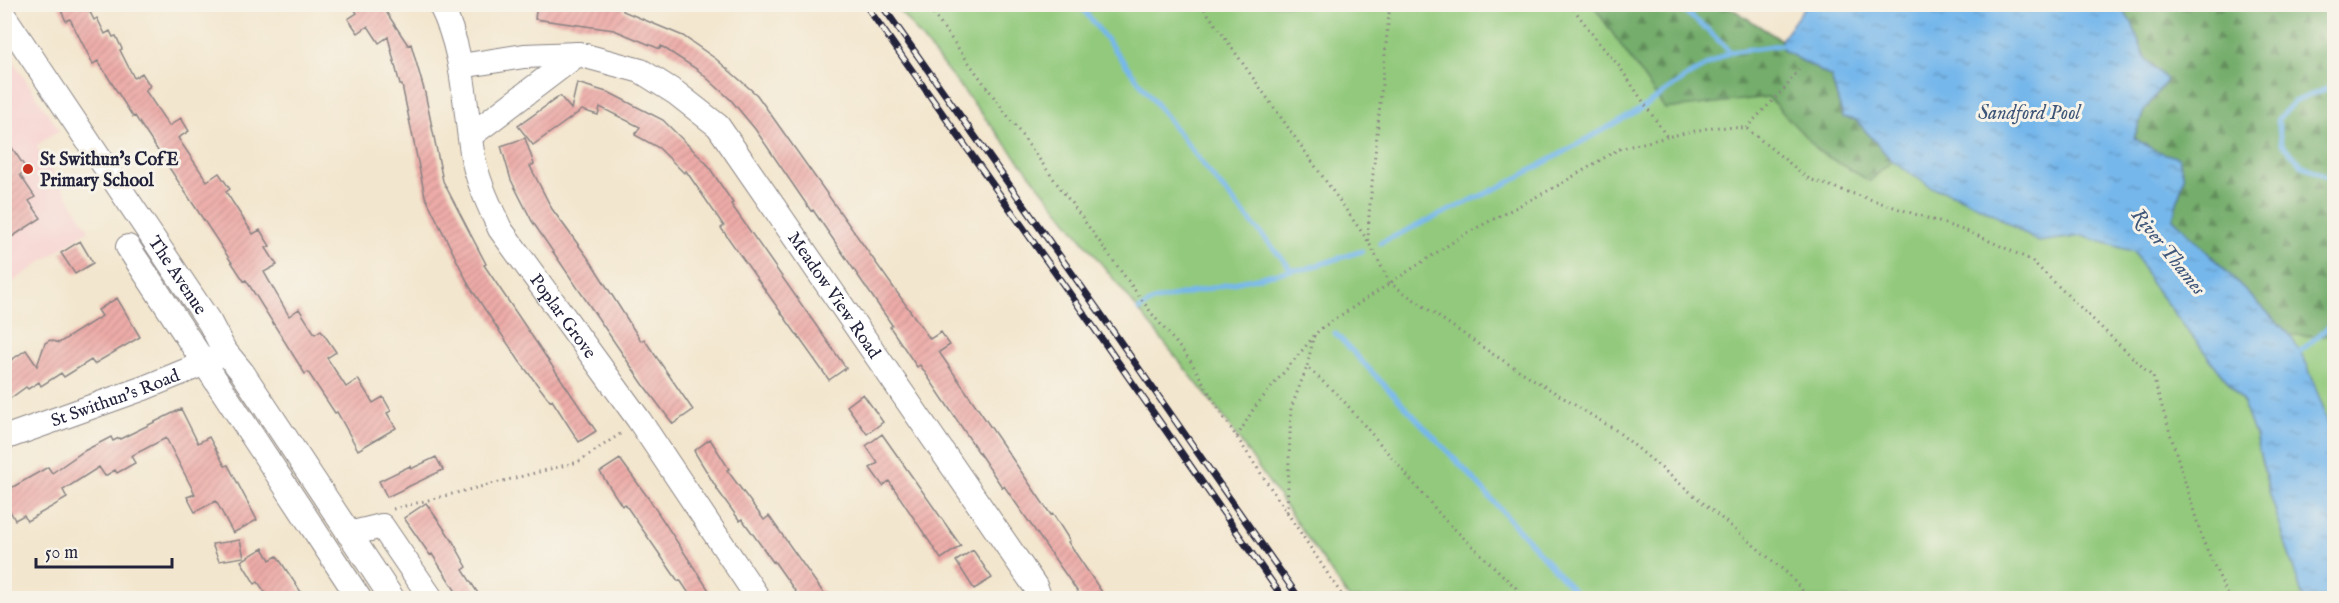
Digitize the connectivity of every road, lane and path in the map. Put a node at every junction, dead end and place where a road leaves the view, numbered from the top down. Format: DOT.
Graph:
graph roads {
  1 [pos="440,4"];
  2 [pos="926,4"];
  3 [pos="1201,4"];
  4 [pos="1390,4"];
  5 [pos="1570,4"];
  6 [pos="4,16"];
  7 [pos="578,54"];
  8 [pos="461,66"];
  9 [pos="1799,69"];
  10 [pos="1746,128"];
  11 [pos="470,136"];
  12 [pos="1667,137"];
  13 [pos="1368,242"];
  14 [pos="128,247"];
  15 [pos="1390,284"];
  16 [pos="1314,334"];
  17 [pos="215,356"];
  18 [pos="1307,367"];
  19 [pos="639,420"];
  20 [pos="4,438"];
  21 [pos="1238,438"];
  22 [pos="386,511"];
  23 [pos="1287,514"];
  24 [pos="349,534"];
  25 [pos="4,588"];
  26 [pos="6,598"];
  27 [pos="359,598"];
  28 [pos="392,598"];
  29 [pos="431,598"];
  30 [pos="758,598"];
  31 [pos="1040,598"];
  32 [pos="1344,598"];
  33 [pos="1519,598"];
  34 [pos="1809,598"];
  35 [pos="2229,598"];
  1 -- 8 [label="street, Poplar Grove"];
  2 -- 21 [label="path"];
  3 -- 13 [label="path"];
  4 -- 13 [label="path"];
  5 -- 12 [label="path"];
  6 -- 17 [label="street, The Avenue"];
  7 -- 8 [label="street, Meadow View Road"];
  7 -- 11 [label="street"];
  7 -- 31 [label="street, Meadow View Road"];
  8 -- 11 [label="street, Poplar Grove"];
  9 -- 10 [label="path"];
  10 -- 12 [label="path"];
  10 -- 35 [label="path"];
  11 -- 19 [label="street, Poplar Grove"];
  12 -- 15 [label="path"];
  13 -- 15 [label="path"];
  14 -- 17 [label="street, The Avenue"];
  15 -- 16 [label="path"];
  15 -- 34 [label="path"];
  16 -- 18 [label="path"];
  16 -- 21 [label="path"];
  17 -- 20 [label="street, St Swithun's Road"];
  17 -- 24 [label="street, The Avenue"];
  17 -- 27 [label="street, The Avenue"];
  18 -- 23 [label="path"];
  18 -- 33 [label="path"];
  19 -- 22 [label="path"];
  19 -- 30 [label="street, Poplar Grove"];
  21 -- 23 [label="path"];
  23 -- 32 [label="path"];
  24 -- 28 [label="street, The Avenue"];
  24 -- 29 [label="street"];
  25 -- 26 [label="path"];
}
